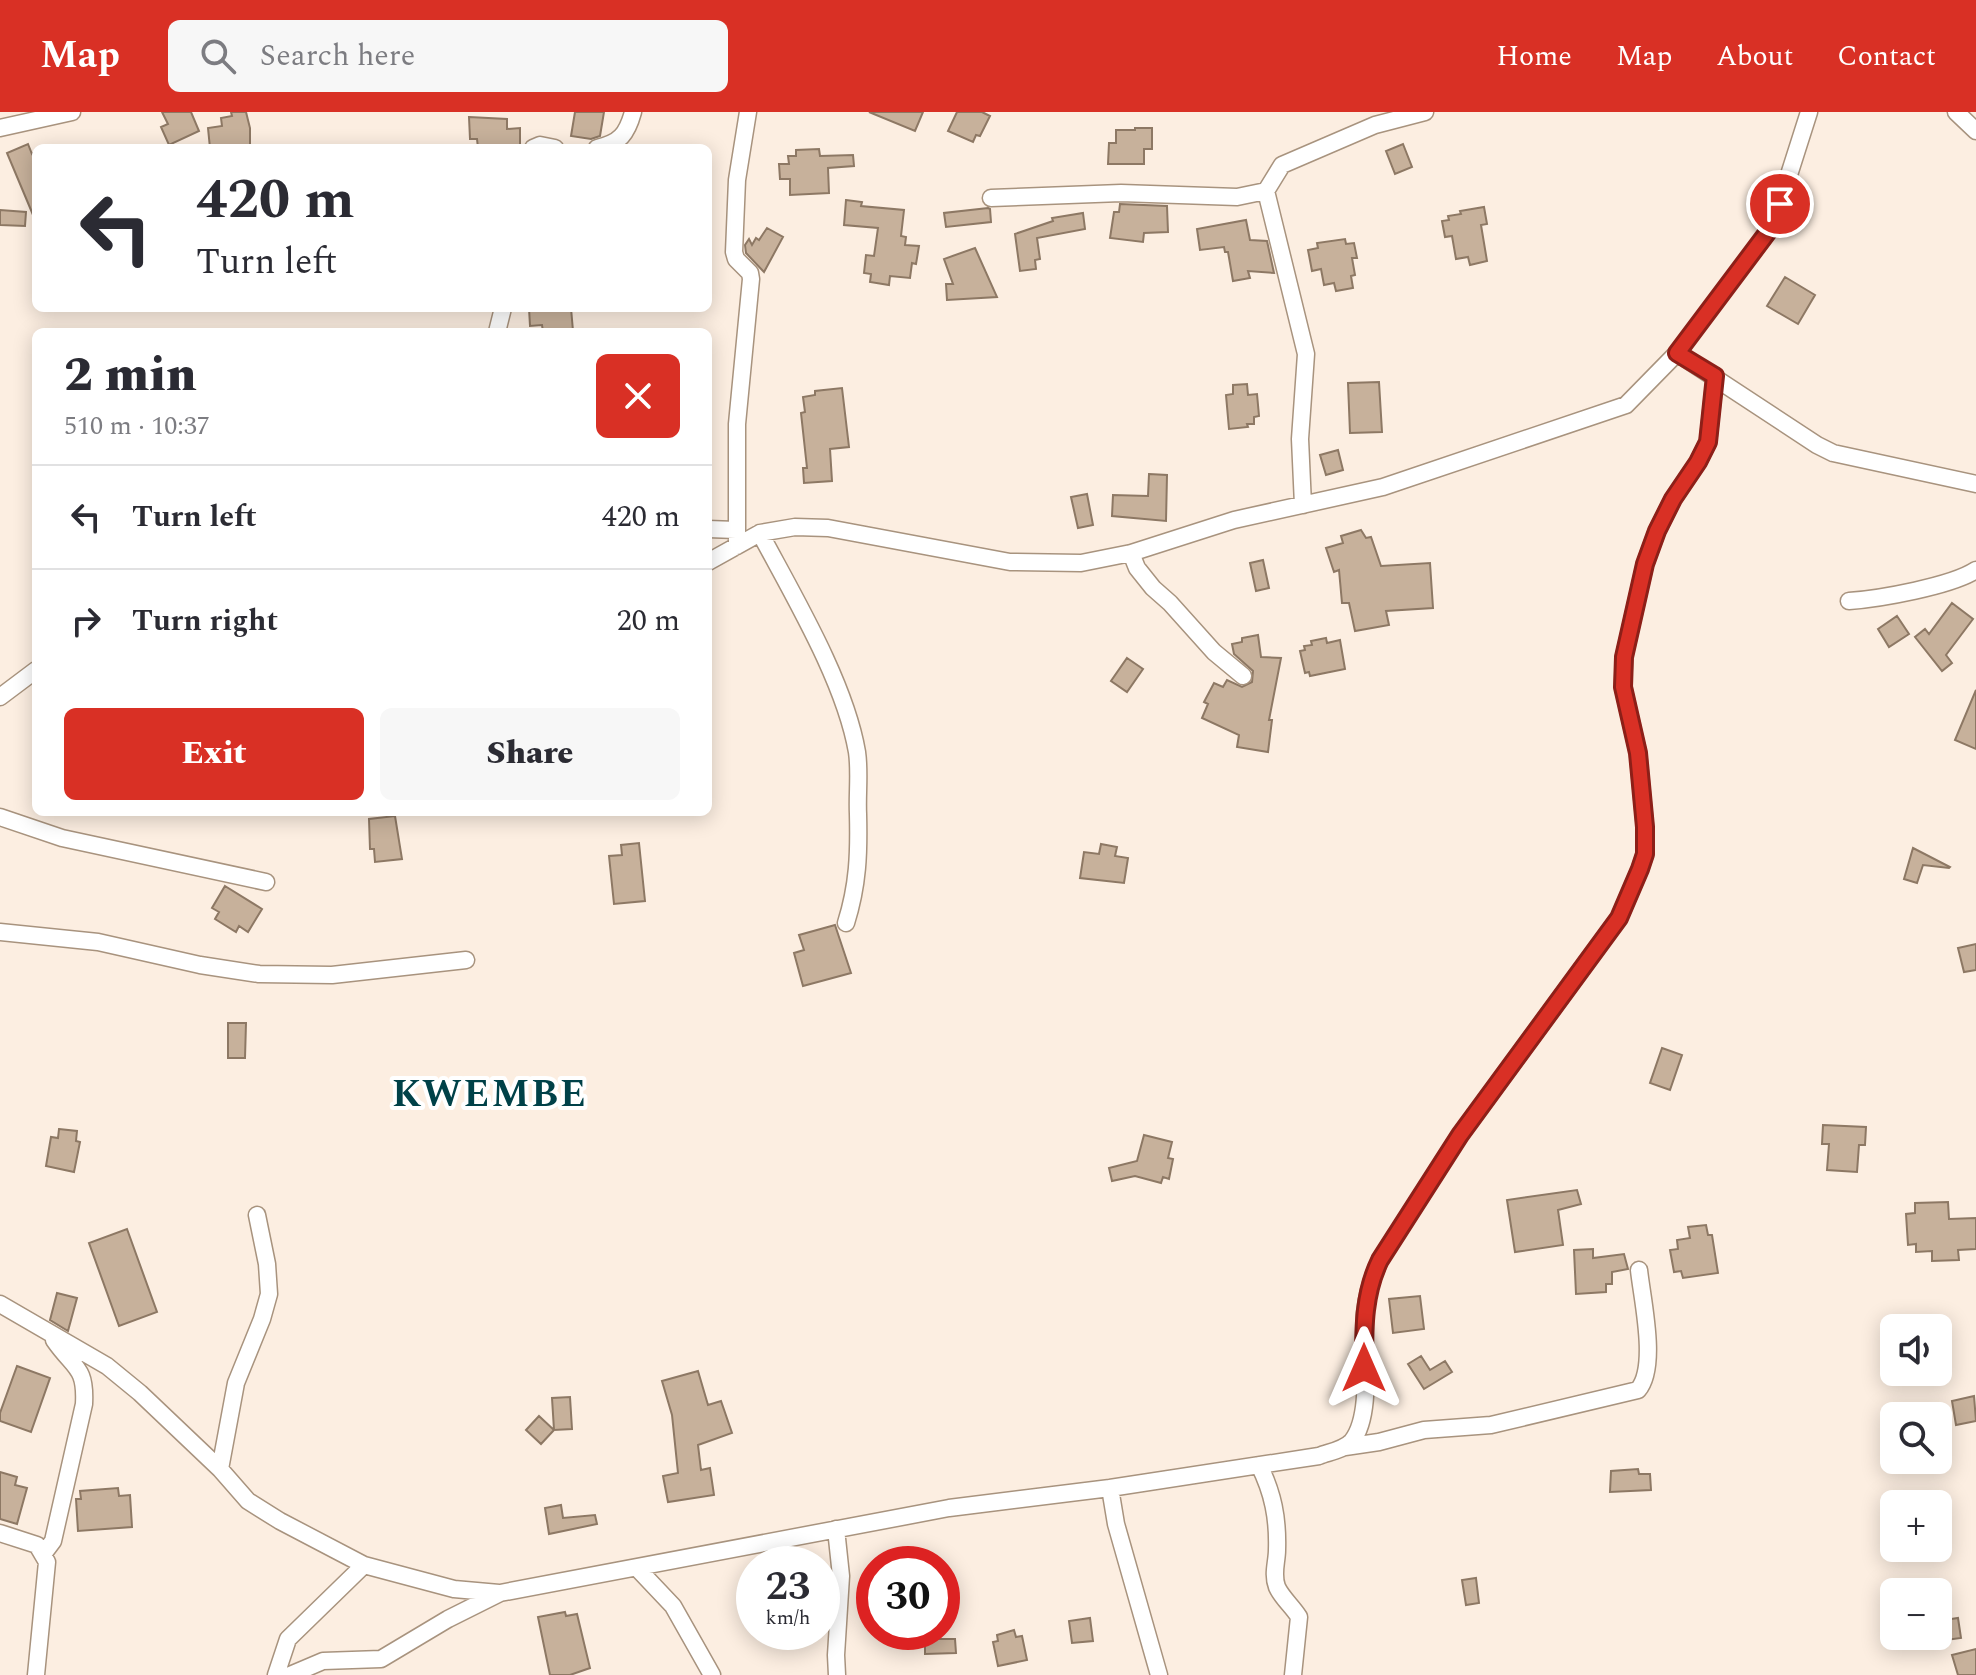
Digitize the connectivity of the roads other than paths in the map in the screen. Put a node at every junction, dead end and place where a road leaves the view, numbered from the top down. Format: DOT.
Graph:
graph roads {
  1 [pos="72,112"];
  2 [pos="633,112"];
  3 [pos="748,112"];
  4 [pos="1425,112"];
  5 [pos="1809,112"];
  6 [pos="1956,112"];
  7 [pos="0,128"];
  8 [pos="1976,131"];
  9 [pos="610,144"];
  10 [pos="1266,191"];
  11 [pos="991,198"];
  12 [pos="1677,353"];
  13 [pos="1715,376"];
  14 [pos="1976,484"];
  15 [pos="1303,505"];
  16 [pos="712,530"];
  17 [pos="760,533"];
  18 [pos="736,538"];
  19 [pos="1131,553"];
  20 [pos="712,559"];
  21 [pos="1976,570"];
  22 [pos="1849,601"];
  23 [pos="32,673"];
  24 [pos="1243,676"];
  25 [pos="0,697"];
  26 [pos="0,817"];
  27 [pos="266,882"];
  28 [pos="846,923"];
  29 [pos="0,932"];
  30 [pos="466,960"];
  31 [pos="257,1215"];
  32 [pos="1639,1270"];
  33 [pos="0,1304"];
  34 [pos="51,1335"];
  35 [pos="1345,1447"];
  36 [pos="1259,1465"];
  37 [pos="220,1469"];
  38 [pos="1110,1488"];
  39 [pos="836,1529"];
  40 [pos="0,1533"];
  41 [pos="44,1553"];
  42 [pos="364,1565"];
  43 [pos="637,1568"];
  44 [pos="500,1593"];
  45 [pos="36,1675"];
  46 [pos="276,1675"];
  47 [pos="290,1675"];
  48 [pos="712,1675"];
  49 [pos="837,1675"];
  50 [pos="1159,1675"];
  51 [pos="1293,1675"];
  1 -- 7 [label="street"];
  2 -- 9 [label="street"];
  3 -- 18 [label="street"];
  4 -- 10 [label="street"];
  5 -- 12 [label="street"];
  6 -- 8 [label="street"];
  10 -- 11 [label="street"];
  10 -- 15 [label="street"];
  12 -- 13 [label="street"];
  12 -- 15 [label="street"];
  13 -- 14 [label="street"];
  13 -- 35 [label="street"];
  15 -- 19 [label="street"];
  16 -- 18 [label="street"];
  17 -- 18 [label="street"];
  17 -- 19 [label="street"];
  17 -- 28 [label="street"];
  18 -- 20 [label="street"];
  19 -- 24 [label="street"];
  21 -- 22 [label="street"];
  23 -- 25 [label="street"];
  26 -- 27 [label="street"];
  29 -- 30 [label="street"];
  31 -- 37 [label="street"];
  32 -- 35 [label="street"];
  33 -- 34 [label="street"];
  34 -- 37 [label="street"];
  34 -- 41 [label="street"];
  35 -- 36 [label="street"];
  36 -- 38 [label="street"];
  36 -- 51 [label="street"];
  37 -- 42 [label="street"];
  38 -- 39 [label="street"];
  38 -- 50 [label="street"];
  39 -- 43 [label="street"];
  39 -- 49 [label="street"];
  40 -- 41 [label="street"];
  41 -- 45 [label="street"];
  42 -- 44 [label="street"];
  42 -- 46 [label="street"];
  43 -- 44 [label="street"];
  43 -- 48 [label="street"];
  44 -- 47 [label="street"];
}
